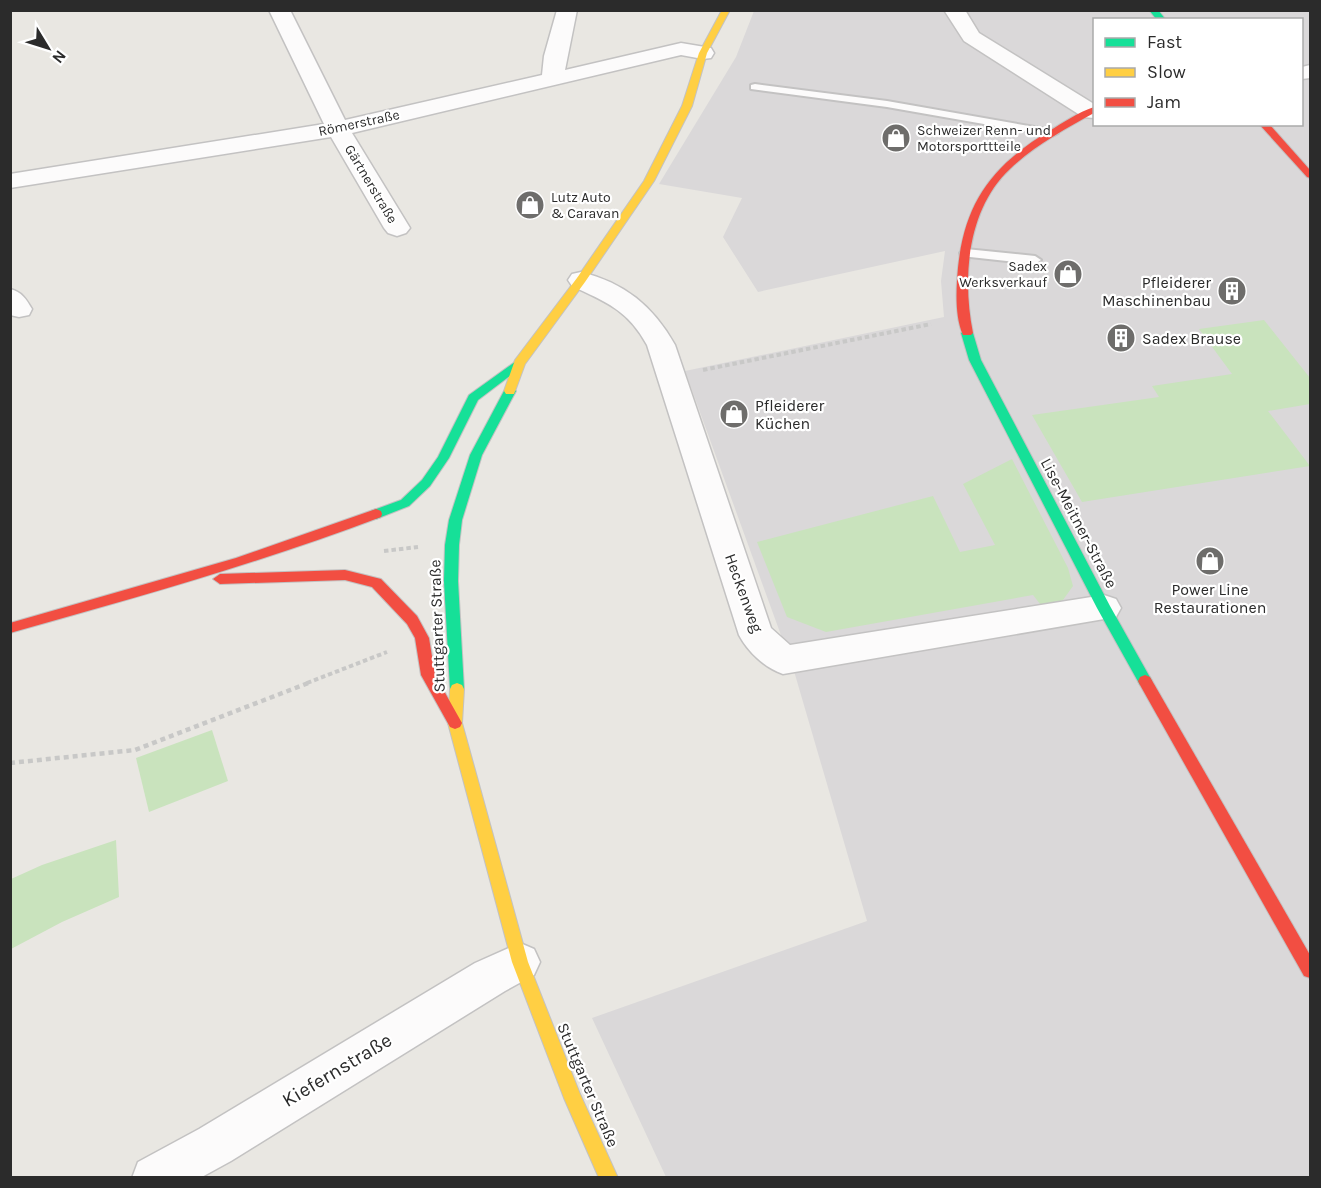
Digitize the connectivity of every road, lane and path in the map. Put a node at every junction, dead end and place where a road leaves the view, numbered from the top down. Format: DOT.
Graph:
graph roads {
  1 [pos="279,10"];
  2 [pos="567,10"];
  3 [pos="726,10"];
  4 [pos="954,10"];
  5 [pos="703,52"];
  6 [pos="553,78"];
  7 [pos="756,87"];
  8 [pos="1093,111"];
  9 [pos="1265,126"];
  10 [pos="338,129"];
  11 [pos="1052,133"];
  12 [pos="1311,174"];
  13 [pos="10,181"];
  14 [pos="397,228"];
  15 [pos="966,253"];
  16 [pos="1035,260"];
  17 [pos="581,280"];
  18 [pos="963,317"];
  19 [pos="519,363"];
  20 [pos="670,376"];
  21 [pos="452,545"];
  22 [pos="345,575"];
  23 [pos="161,585"];
  24 [pos="1104,608"];
  25 [pos="10,628"];
  26 [pos="396,648"];
  27 [pos="455,723"];
  28 [pos="10,763"];
  29 [pos="520,962"];
  30 [pos="1311,970"];
  31 [pos="154,1178"];
  32 [pos="609,1178"];
  1 -- 10 [label="street, Gärtnerstraße"];
  2 -- 6 [label="street"];
  3 -- 5 [label="main road, Stuttgarter Straße"];
  4 -- 8 [label="street"];
  5 -- 6 [label="street, Römerstraße"];
  5 -- 17 [label="main road, Stuttgarter Straße"];
  6 -- 10 [label="street, Römerstraße"];
  7 -- 11 [label="lane"];
  8 -- 11 [label="main road, Lise-Meitner-Straße"];
  9 -- 12 [label="main road"];
  10 -- 13 [label="street, Römerstraße"];
  10 -- 14 [label="street, Gärtnerstraße"];
  11 -- 15 [label="main road, Lise-Meitner-Straße"];
  15 -- 16 [label="lane"];
  15 -- 18 [label="main road, Lise-Meitner-Straße"];
  17 -- 19 [label="main road, Stuttgarter Straße"];
  17 -- 20 [label="street, Heckenweg"];
  18 -- 20 [label="path"];
  18 -- 24 [label="main road, Lise-Meitner-Straße"];
  19 -- 21 [label="main road, Stuttgarter Straße"];
  19 -- 23 [label="main road"];
  20 -- 24 [label="street, Heckenweg"];
  21 -- 22 [label="path"];
  21 -- 27 [label="main road, Stuttgarter Straße"];
  22 -- 23 [label="main road"];
  22 -- 27 [label="main road"];
  23 -- 25 [label="main road"];
  24 -- 30 [label="main road, Lise-Meitner-Straße"];
  26 -- 28 [label="path"];
  27 -- 29 [label="main road, Stuttgarter Straße"];
  29 -- 31 [label="street, Kiefernstraße"];
  29 -- 32 [label="main road, Stuttgarter Straße"];
}
